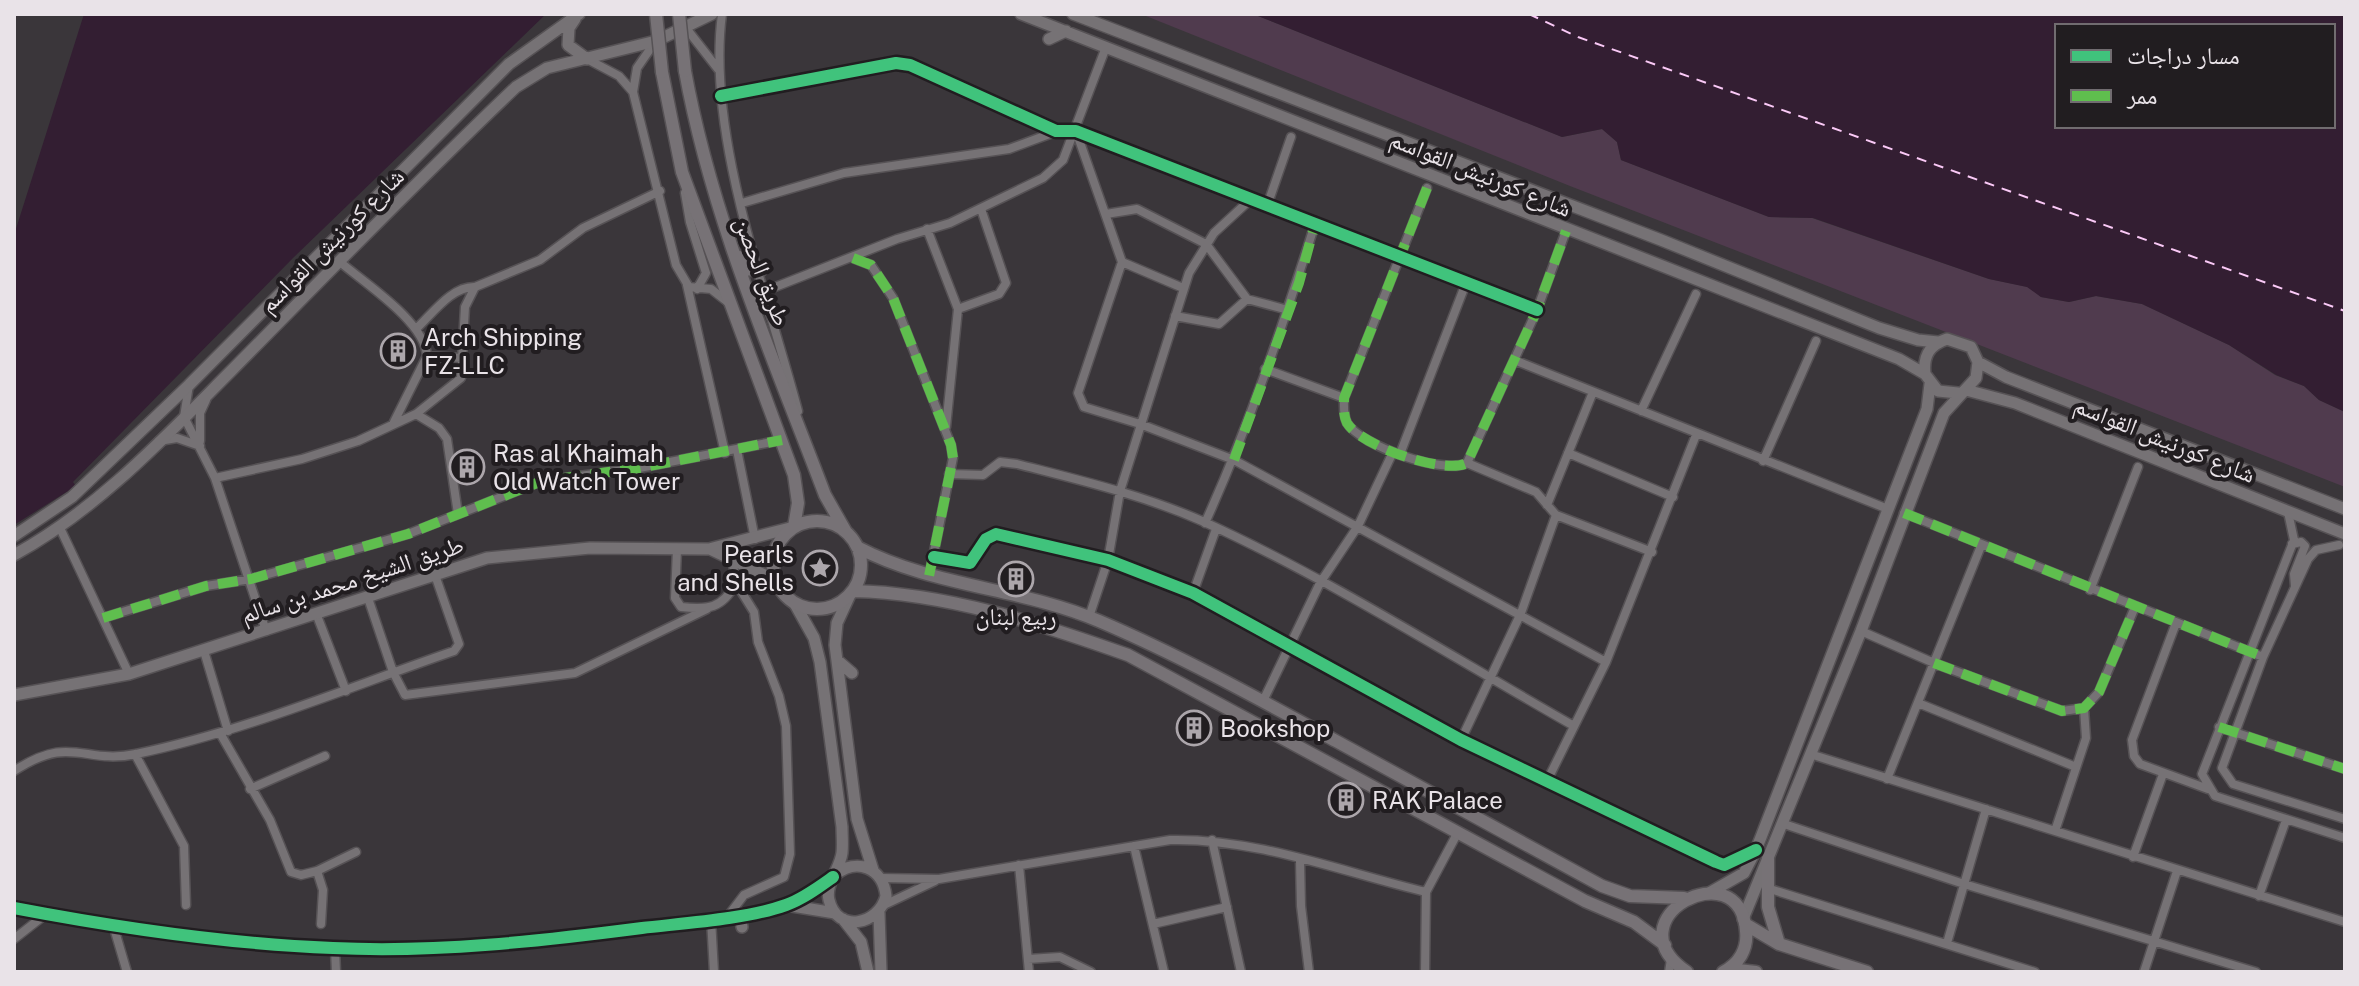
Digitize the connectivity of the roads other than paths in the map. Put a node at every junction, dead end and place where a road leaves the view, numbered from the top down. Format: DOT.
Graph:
graph roads {
  1 [pos="578,14"];
  2 [pos="656,14"];
  3 [pos="679,14"];
  4 [pos="712,14"];
  5 [pos="722,14"];
  6 [pos="1021,14"];
  7 [pos="1073,14"];
  8 [pos="686,28"];
  9 [pos="1066,31"];
  10 [pos="1049,39"];
  11 [pos="656,41"];
  12 [pos="1106,47"];
  13 [pos="587,59"];
  14 [pos="719,70"];
  15 [pos="685,71"];
  16 [pos="633,92"];
  17 [pos="721,96"];
  18 [pos="1056,131"];
  19 [pos="1076,131"];
  20 [pos="1291,137"];
  21 [pos="682,172"];
  22 [pos="1427,188"];
  23 [pos="660,191"];
  24 [pos="1251,199"];
  25 [pos="742,203"];
  26 [pos="1267,206"];
  27 [pos="981,209"];
  28 [pos="1106,214"];
  29 [pos="1315,224"];
  30 [pos="927,229"];
  31 [pos="1566,231"];
  32 [pos="1206,244"];
  33 [pos="853,258"];
  34 [pos="1400,258"];
  35 [pos="340,262"];
  36 [pos="1122,262"];
  37 [pos="760,271"];
  38 [pos="1466,283"];
  39 [pos="687,285"];
  40 [pos="475,287"];
  41 [pos="1183,288"];
  42 [pos="697,289"];
  43 [pos="765,291"];
  44 [pos="1696,294"];
  45 [pos="1247,299"];
  46 [pos="730,304"];
  47 [pos="958,309"];
  48 [pos="1288,310"];
  49 [pos="1537,310"];
  50 [pos="1175,316"];
  51 [pos="417,328"];
  52 [pos="1816,341"];
  53 [pos="1938,342"];
  54 [pos="427,356"];
  55 [pos="462,358"];
  56 [pos="1514,360"];
  57 [pos="1978,362"];
  58 [pos="1265,369"];
  59 [pos="1927,379"];
  60 [pos="189,385"];
  61 [pos="1593,392"];
  62 [pos="1962,392"];
  63 [pos="208,395"];
  64 [pos="1344,398"];
  65 [pos="1641,411"];
  66 [pos="416,414"];
  67 [pos="184,417"];
  68 [pos="394,422"];
  69 [pos="1140,424"];
  70 [pos="946,432"];
  71 [pos="1696,435"];
  72 [pos="782,440"];
  73 [pos="159,441"];
  74 [pos="201,446"];
  75 [pos="808,448"];
  76 [pos="737,450"];
  77 [pos="725,453"];
  78 [pos="1397,453"];
  79 [pos="1568,453"];
  80 [pos="1234,460"];
  81 [pos="1763,461"];
  82 [pos="1467,463"];
  83 [pos="2138,467"];
  84 [pos="949,474"];
  85 [pos="215,478"];
  86 [pos="1120,491"];
  87 [pos="1673,497"];
  88 [pos="1547,505"];
  89 [pos="1888,509"];
  90 [pos="2345,509"];
  91 [pos="2288,512"];
  92 [pos="1904,513"];
  93 [pos="458,514"];
  94 [pos="1556,515"];
  95 [pos="1205,523"];
  96 [pos="1358,526"];
  97 [pos="794,527"];
  98 [pos="60,528"];
  99 [pos="1216,529"];
  100 [pos="846,532"];
  101 [pos="14,536"];
  102 [pos="755,539"];
  103 [pos="2342,540"];
  104 [pos="2292,544"];
  105 [pos="1981,546"];
  106 [pos="857,547"];
  107 [pos="677,549"];
  108 [pos="709,549"];
  109 [pos="1652,552"];
  110 [pos="14,555"];
  111 [pos="934,557"];
  112 [pos="732,558"];
  113 [pos="1108,560"];
  114 [pos="435,575"];
  115 [pos="929,576"];
  116 [pos="251,579"];
  117 [pos="775,580"];
  118 [pos="736,583"];
  119 [pos="1320,583"];
  120 [pos="2296,586"];
  121 [pos="2090,590"];
  122 [pos="1193,593"];
  123 [pos="851,594"];
  124 [pos="368,598"];
  125 [pos="795,604"];
  126 [pos="2135,607"];
  127 [pos="707,609"];
  128 [pos="316,613"];
  129 [pos="1521,613"];
  130 [pos="1089,617"];
  131 [pos="103,618"];
  132 [pos="2176,623"];
  133 [pos="266,631"];
  134 [pos="1861,631"];
  135 [pos="1290,648"];
  136 [pos="204,651"];
  137 [pos="2248,651"];
  138 [pos="2263,657"];
  139 [pos="837,660"];
  140 [pos="1606,662"];
  141 [pos="1934,663"];
  142 [pos="393,672"];
  143 [pos="852,673"];
  144 [pos="129,674"];
  145 [pos="1489,678"];
  146 [pos="346,691"];
  147 [pos="14,695"];
  148 [pos="1263,701"];
  149 [pos="1918,703"];
  150 [pos="2084,708"];
  151 [pos="1574,726"];
  152 [pos="2219,727"];
  153 [pos="224,732"];
  154 [pos="2235,735"];
  155 [pos="1461,740"];
  156 [pos="135,754"];
  157 [pos="1810,754"];
  158 [pos="325,756"];
  159 [pos="2076,767"];
  160 [pos="2345,769"];
  161 [pos="14,771"];
  162 [pos="2163,774"];
  163 [pos="1887,779"];
  164 [pos="1546,783"];
  165 [pos="250,789"];
  166 [pos="2209,789"];
  167 [pos="1986,809"];
  168 [pos="2345,819"];
  169 [pos="2286,820"];
  170 [pos="1784,824"];
  171 [pos="2055,831"];
  172 [pos="1458,832"];
  173 [pos="2345,838"];
  174 [pos="1212,840"];
  175 [pos="1134,846"];
  176 [pos="1756,850"];
  177 [pos="356,852"];
  178 [pos="2133,857"];
  179 [pos="1768,859"];
  180 [pos="1300,861"];
  181 [pos="1019,865"];
  182 [pos="317,871"];
  183 [pos="2177,871"];
  184 [pos="877,874"];
  185 [pos="834,876"];
  186 [pos="939,879"];
  187 [pos="1964,884"];
  188 [pos="1767,888"];
  189 [pos="1426,892"];
  190 [pos="1709,893"];
  191 [pos="2259,896"];
  192 [pos="1684,898"];
  193 [pos="186,905"];
  194 [pos="786,905"];
  195 [pos="1227,907"];
  196 [pos="14,908"];
  197 [pos="881,909"];
  198 [pos="46,914"];
  199 [pos="734,915"];
  200 [pos="839,916"];
  201 [pos="711,919"];
  202 [pos="1744,921"];
  203 [pos="2345,922"];
  204 [pos="321,924"];
  205 [pos="1153,924"];
  206 [pos="742,927"];
  207 [pos="114,928"];
  208 [pos="14,939"];
  209 [pos="2154,941"];
  210 [pos="1947,943"];
  211 [pos="1779,944"];
  212 [pos="1665,945"];
  213 [pos="335,949"];
  214 [pos="1028,959"];
  215 [pos="1670,965"];
  216 [pos="1726,970"];
  217 [pos="127,972"];
  218 [pos="336,972"];
  219 [pos="714,972"];
  220 [pos="868,972"];
  221 [pos="881,972"];
  222 [pos="1029,972"];
  223 [pos="1091,972"];
  224 [pos="1164,972"];
  225 [pos="1241,972"];
  226 [pos="1309,972"];
  227 [pos="1425,972"];
  228 [pos="1687,972"];
  229 [pos="1756,972"];
  230 [pos="1867,972"];
  231 [pos="2035,972"];
  232 [pos="2144,972"];
  233 [pos="2256,972"];
  1 -- 13 [label="main road"];
  1 -- 60 [label="main road, شارع كورنيش القواسم"];
  2 -- 21 [label="main road, طريق الحصن, bridge"];
  3 -- 15 [label="main road, طريق الحصن, bridge"];
  4 -- 8 [label="main road, شارع كورنيش القواسم"];
  5 -- 14 [label="street"];
  6 -- 9 [label="main road, شارع كورنيش القواسم"];
  7 -- 53 [label="main road, شارع كورنيش القواسم"];
  8 -- 11 [label="main road, شارع كورنيش القواسم"];
  8 -- 14 [label="street"];
  9 -- 10 [label="main road"];
  9 -- 12 [label="main road, شارع كورنيش القواسم"];
  11 -- 13 [label="main road, شارع كورنيش القواسم"];
  11 -- 16 [label="street"];
  12 -- 19 [label="street"];
  12 -- 31 [label="main road, شارع كورنيش القواسم"];
  13 -- 16 [label="street"];
  13 -- 35 [label="main road, شارع كورنيش القواسم"];
  14 -- 17 [label="street"];
  15 -- 37 [label="main road"];
  15 -- 75 [label="main road, طريق الحصن"];
  16 -- 23 [label="street"];
  17 -- 18 [label="street"];
  17 -- 25 [label="street"];
  18 -- 19 [label="street"];
  18 -- 25 [label="street"];
  19 -- 24 [label="street"];
  19 -- 27 [label="street"];
  19 -- 28 [label="street"];
  20 -- 26 [label="street"];
  21 -- 42 [label="street"];
  21 -- 46 [label="main road, طريق الحصن"];
  22 -- 34 [label="street"];
  23 -- 39 [label="street"];
  23 -- 40 [label="street"];
  24 -- 26 [label="street"];
  24 -- 32 [label="street"];
  25 -- 37 [label="street"];
  26 -- 29 [label="street"];
  27 -- 30 [label="street"];
  27 -- 47 [label="street"];
  28 -- 32 [label="street"];
  28 -- 36 [label="street"];
  29 -- 34 [label="street"];
  29 -- 48 [label="street"];
  30 -- 33 [label="street"];
  30 -- 47 [label="street"];
  31 -- 49 [label="street"];
  31 -- 59 [label="main road, شارع كورنيش القواسم"];
  32 -- 41 [label="street"];
  32 -- 45 [label="street"];
  33 -- 43 [label="street"];
  33 -- 70 [label="street"];
  34 -- 38 [label="street"];
  34 -- 64 [label="street"];
  35 -- 51 [label="street"];
  35 -- 63 [label="main road, شارع كورنيش القواسم"];
  36 -- 41 [label="street"];
  36 -- 69 [label="street"];
  37 -- 43 [label="street"];
  38 -- 49 [label="street"];
  38 -- 78 [label="street"];
  39 -- 42 [label="street"];
  39 -- 77 [label="street"];
  40 -- 51 [label="street"];
  40 -- 55 [label="street"];
  41 -- 50 [label="street"];
  42 -- 46 [label="street"];
  43 -- 75 [label="street"];
  44 -- 65 [label="street"];
  45 -- 48 [label="street"];
  45 -- 50 [label="street"];
  46 -- 72 [label="main road, طريق الحصن"];
  47 -- 70 [label="street"];
  48 -- 58 [label="street"];
  49 -- 56 [label="street"];
  50 -- 69 [label="street"];
  51 -- 54 [label="street"];
  52 -- 81 [label="street"];
  53 -- 57 [label="main road"];
  53 -- 59 [label="main road"];
  54 -- 55 [label="street"];
  54 -- 68 [label="street"];
  55 -- 66 [label="street"];
  56 -- 61 [label="street"];
  56 -- 82 [label="street"];
  57 -- 62 [label="main road"];
  57 -- 90 [label="main road, شارع كورنيش القواسم"];
  58 -- 64 [label="street"];
  58 -- 80 [label="street"];
  59 -- 62 [label="main road"];
  59 -- 89 [label="main road"];
  60 -- 67 [label="street"];
  60 -- 101 [label="main road, شارع كورنيش القواسم"];
  61 -- 65 [label="street"];
  61 -- 79 [label="street"];
  62 -- 91 [label="main road, شارع كورنيش القواسم"];
  62 -- 92 [label="main road"];
  63 -- 67 [label="main road, شارع كورنيش القواسم"];
  63 -- 74 [label="street"];
  64 -- 78 [label="street"];
  65 -- 71 [label="street"];
  66 -- 68 [label="street"];
  66 -- 93 [label="street"];
  67 -- 73 [label="main road, شارع كورنيش القواسم"];
  67 -- 74 [label="street"];
  68 -- 85 [label="street"];
  69 -- 80 [label="street"];
  69 -- 86 [label="street"];
  70 -- 84 [label="street"];
  71 -- 81 [label="street"];
  71 -- 87 [label="street"];
  72 -- 76 [label="street"];
  72 -- 97 [label="main road, طريق الحصن"];
  73 -- 74 [label="street"];
  73 -- 98 [label="main road, شارع كورنيش القواسم"];
  74 -- 85 [label="street"];
  75 -- 100 [label="main road, طريق الحصن"];
  76 -- 77 [label="street"];
  76 -- 102 [label="street"];
  77 -- 93 [label="street"];
  78 -- 82 [label="street"];
  78 -- 96 [label="street"];
  79 -- 87 [label="street"];
  79 -- 88 [label="street"];
  80 -- 95 [label="street"];
  80 -- 96 [label="street"];
  81 -- 89 [label="street"];
  82 -- 88 [label="street"];
  83 -- 121 [label="street"];
  84 -- 86 [label="street"];
  84 -- 111 [label="street"];
  85 -- 116 [label="street"];
  86 -- 95 [label="street"];
  86 -- 113 [label="street"];
  87 -- 109 [label="street"];
  88 -- 94 [label="street"];
  89 -- 176 [label="main road"];
  91 -- 103 [label="main road, شارع كورنيش القواسم"];
  91 -- 104 [label="street"];
  92 -- 105 [label="street"];
  92 -- 134 [label="main road"];
  93 -- 116 [label="street"];
  94 -- 109 [label="street"];
  94 -- 129 [label="street"];
  95 -- 99 [label="street"];
  96 -- 119 [label="street"];
  96 -- 129 [label="street"];
  97 -- 100 [label="main road"];
  97 -- 102 [label="main road, طريق الشيخ محمد بن سالم"];
  97 -- 117 [label="main road"];
  98 -- 110 [label="main road, شارع كورنيش القواسم"];
  98 -- 131 [label="street"];
  99 -- 119 [label="street"];
  99 -- 122 [label="street"];
  100 -- 106 [label="main road"];
  102 -- 108 [label="main road, طريق الشيخ محمد بن سالم"];
  103 -- 120 [label="street"];
  104 -- 120 [label="street"];
  104 -- 137 [label="street"];
  105 -- 121 [label="street"];
  105 -- 141 [label="street"];
  106 -- 115 [label="main road"];
  106 -- 123 [label="main road"];
  107 -- 108 [label="main road, طريق الشيخ محمد بن سالم"];
  107 -- 114 [label="main road, طريق الشيخ محمد بن سالم"];
  107 -- 127 [label="street"];
  108 -- 112 [label="main road, طريق الشيخ محمد بن سالم"];
  109 -- 140 [label="street"];
  111 -- 113 [label="street"];
  111 -- 115 [label="street"];
  112 -- 117 [label="main road, طريق الشيخ محمد بن سالم"];
  112 -- 118 [label="street"];
  113 -- 122 [label="street"];
  113 -- 130 [label="street"];
  114 -- 124 [label="main road, طريق الشيخ محمد بن سالم"];
  114 -- 142 [label="street"];
  115 -- 130 [label="main road"];
  116 -- 131 [label="street"];
  116 -- 133 [label="street"];
  117 -- 125 [label="main road"];
  118 -- 127 [label="street"];
  118 -- 199 [label="street"];
  119 -- 135 [label="street"];
  119 -- 145 [label="street"];
  120 -- 138 [label="street"];
  121 -- 126 [label="street"];
  122 -- 135 [label="street"];
  123 -- 125 [label="main road"];
  123 -- 139 [label="main road"];
  123 -- 172 [label="main road"];
  124 -- 128 [label="main road, طريق الشيخ محمد بن سالم"];
  124 -- 142 [label="street"];
  125 -- 185 [label="main road"];
  126 -- 132 [label="street"];
  126 -- 150 [label="street"];
  127 -- 142 [label="street"];
  128 -- 133 [label="main road, طريق الشيخ محمد بن سالم"];
  128 -- 146 [label="street"];
  129 -- 140 [label="street"];
  129 -- 145 [label="street"];
  130 -- 148 [label="main road"];
  131 -- 144 [label="street"];
  132 -- 137 [label="street"];
  132 -- 162 [label="street"];
  133 -- 136 [label="main road, طريق الشيخ محمد بن سالم"];
  134 -- 141 [label="street"];
  134 -- 157 [label="main road"];
  135 -- 148 [label="street"];
  135 -- 155 [label="street"];
  136 -- 144 [label="main road, طريق الشيخ محمد بن سالم"];
  136 -- 153 [label="street"];
  137 -- 138 [label="street"];
  137 -- 152 [label="street"];
  138 -- 154 [label="street"];
  139 -- 143 [label="main road"];
  139 -- 184 [label="main road"];
  140 -- 151 [label="street"];
  141 -- 149 [label="street"];
  141 -- 150 [label="street"];
  142 -- 146 [label="street"];
  144 -- 147 [label="main road, طريق الشيخ محمد بن سالم"];
  145 -- 151 [label="street"];
  145 -- 155 [label="street"];
  146 -- 153 [label="street"];
  148 -- 192 [label="main road"];
  149 -- 159 [label="street"];
  149 -- 163 [label="street"];
  150 -- 159 [label="street"];
  151 -- 164 [label="street"];
  152 -- 154 [label="street"];
  152 -- 166 [label="street"];
  153 -- 156 [label="street"];
  153 -- 165 [label="street"];
  154 -- 160 [label="street"];
  154 -- 168 [label="street"];
  155 -- 164 [label="street"];
  156 -- 161 [label="street"];
  156 -- 193 [label="street"];
  157 -- 163 [label="street"];
  157 -- 170 [label="main road"];
  158 -- 165 [label="street"];
  159 -- 171 [label="street"];
  162 -- 166 [label="street"];
  162 -- 178 [label="street"];
  163 -- 167 [label="street"];
  164 -- 176 [label="street"];
  165 -- 182 [label="street"];
  166 -- 169 [label="street"];
  167 -- 171 [label="street"];
  167 -- 187 [label="street"];
  169 -- 173 [label="street"];
  169 -- 191 [label="street"];
  170 -- 179 [label="main road"];
  170 -- 187 [label="street"];
  171 -- 178 [label="street"];
  172 -- 189 [label="street"];
  172 -- 212 [label="main road"];
  174 -- 175 [label="street"];
  174 -- 180 [label="street"];
  174 -- 195 [label="street"];
  175 -- 181 [label="street"];
  175 -- 205 [label="street"];
  176 -- 190 [label="main road"];
  177 -- 182 [label="street"];
  178 -- 183 [label="street"];
  179 -- 188 [label="main road"];
  179 -- 202 [label="main road"];
  180 -- 189 [label="street"];
  180 -- 226 [label="street"];
  181 -- 186 [label="street"];
  181 -- 214 [label="street"];
  182 -- 204 [label="street"];
  183 -- 191 [label="street"];
  183 -- 209 [label="street"];
  184 -- 185 [label="main road"];
  184 -- 186 [label="street"];
  184 -- 197 [label="main road"];
  185 -- 194 [label="main road"];
  185 -- 200 [label="main road"];
  186 -- 197 [label="street"];
  187 -- 209 [label="street"];
  187 -- 210 [label="street"];
  188 -- 210 [label="street"];
  188 -- 211 [label="main road"];
  189 -- 227 [label="street"];
  190 -- 192 [label="main road"];
  190 -- 202 [label="main road"];
  191 -- 203 [label="street"];
  192 -- 212 [label="main road"];
  194 -- 199 [label="main road"];
  194 -- 200 [label="main road"];
  195 -- 205 [label="street"];
  195 -- 225 [label="street"];
  196 -- 198 [label="main road"];
  197 -- 200 [label="main road"];
  197 -- 221 [label="main road"];
  198 -- 207 [label="main road"];
  198 -- 208 [label="street"];
  199 -- 201 [label="main road"];
  199 -- 206 [label="main road"];
  200 -- 220 [label="main road"];
  201 -- 213 [label="main road"];
  201 -- 219 [label="street"];
  202 -- 211 [label="main road"];
  202 -- 216 [label="main road"];
  205 -- 224 [label="street"];
  207 -- 213 [label="main road"];
  207 -- 217 [label="street"];
  209 -- 232 [label="street"];
  209 -- 233 [label="street"];
  210 -- 231 [label="street"];
  211 -- 230 [label="main road"];
  212 -- 215 [label="main road"];
  213 -- 218 [label="street"];
  214 -- 222 [label="street"];
  214 -- 223 [label="street"];
  215 -- 228 [label="main road"];
  216 -- 229 [label="main road"];
}
